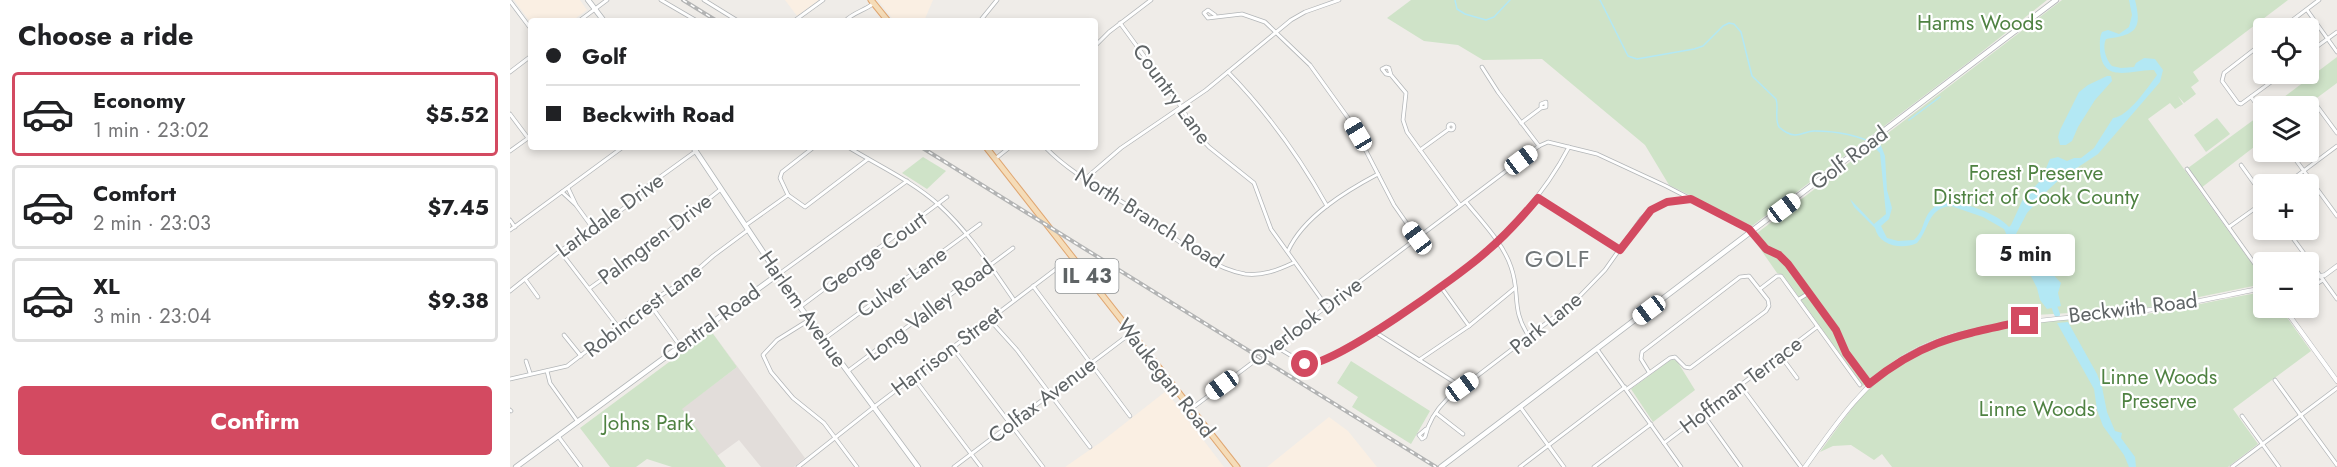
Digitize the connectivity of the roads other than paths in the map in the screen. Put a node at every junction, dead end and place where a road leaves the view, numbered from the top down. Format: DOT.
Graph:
graph roads {
  1 [pos="588,0"];
  2 [pos="607,0"];
  3 [pos="661,0"];
  4 [pos="704,0"];
  5 [pos="717,0"];
  6 [pos="823,0"];
  7 [pos="997,0"];
  8 [pos="1150,0"];
  9 [pos="1339,0"];
  10 [pos="2056,0"];
  11 [pos="2319,0"];
  12 [pos="510,1"];
  13 [pos="872,2"];
  14 [pos="711,5"];
  15 [pos="595,9"];
  16 [pos="2307,10"];
  17 [pos="1215,15"];
  18 [pos="583,18"];
  19 [pos="602,18"];
  20 [pos="692,18"];
  21 [pos="733,18"];
  22 [pos="798,18"];
  23 [pos="849,18"];
  24 [pos="885,18"];
  25 [pos="984,18"];
  26 [pos="2296,18"];
  27 [pos="1120,23"];
  28 [pos="528,25"];
  29 [pos="2337,32"];
  30 [pos="1275,33"];
  31 [pos="2328,39"];
  32 [pos="1098,43"];
  33 [pos="2319,45"];
  34 [pos="2253,51"];
  35 [pos="2337,52"];
  36 [pos="528,58"];
  37 [pos="1482,67"];
  38 [pos="510,72"];
  39 [pos="1228,72"];
  40 [pos="1391,75"];
  41 [pos="2269,84"];
  42 [pos="2251,97"];
  43 [pos="2253,100"];
  44 [pos="1182,108"];
  45 [pos="1540,108"];
  46 [pos="2319,109"];
  47 [pos="510,114"];
  48 [pos="1521,123"];
  49 [pos="1449,129"];
  50 [pos="2337,133"];
  51 [pos="528,135"];
  52 [pos="528,138"];
  53 [pos="1539,146"];
  54 [pos="2337,146"];
  55 [pos="1569,147"];
  56 [pos="617,150"];
  57 [pos="693,150"];
  58 [pos="695,150"];
  59 [pos="810,150"];
  60 [pos="854,150"];
  61 [pos="988,150"];
  62 [pos="1007,150"];
  63 [pos="1049,150"];
  64 [pos="1420,150"];
  65 [pos="510,152"];
  66 [pos="868,159"];
  67 [pos="995,159"];
  68 [pos="2297,162"];
  69 [pos="2241,165"];
  70 [pos="2187,169"];
  71 [pos="2304,171"];
  72 [pos="1378,174"];
  73 [pos="2300,174"];
  74 [pos="1084,179"];
  75 [pos="907,180"];
  76 [pos="2253,182"];
  77 [pos="568,188"];
  78 [pos="721,189"];
  79 [pos="562,192"];
  80 [pos="788,195"];
  81 [pos="947,197"];
  82 [pos="1538,198"];
  83 [pos="1691,199"];
  84 [pos="1466,202"];
  85 [pos="939,204"];
  86 [pos="576,205"];
  87 [pos="1461,205"];
  88 [pos="1327,206"];
  89 [pos="2253,210"];
  90 [pos="2337,216"];
  91 [pos="510,220"];
  92 [pos="980,224"];
  93 [pos="515,227"];
  94 [pos="592,227"];
  95 [pos="747,228"];
  96 [pos="2229,228"];
  97 [pos="510,230"];
  98 [pos="1752,232"];
  99 [pos="968,234"];
  100 [pos="1417,238"];
  101 [pos="2294,240"];
  102 [pos="1497,242"];
  103 [pos="1013,248"];
  104 [pos="1620,250"];
  105 [pos="560,251"];
  106 [pos="1288,251"];
  107 [pos="2253,262"];
  108 [pos="1293,263"];
  109 [pos="991,266"];
  110 [pos="2337,266"];
  111 [pos="777,275"];
  112 [pos="2319,278"];
  113 [pos="2322,278"];
  114 [pos="525,279"];
  115 [pos="2319,280"];
  116 [pos="1033,286"];
  117 [pos="1096,287"];
  118 [pos="1441,287"];
  119 [pos="590,288"];
  120 [pos="1515,288"];
  121 [pos="1760,289"];
  122 [pos="2253,290"];
  123 [pos="510,291"];
  124 [pos="1809,293"];
  125 [pos="538,297"];
  126 [pos="1798,299"];
  127 [pos="2337,299"];
  128 [pos="1014,300"];
  129 [pos="649,303"];
  130 [pos="800,307"];
  131 [pos="1327,307"];
  132 [pos="2291,318"];
  133 [pos="989,319"];
  134 [pos="809,320"];
  135 [pos="1469,326"];
  136 [pos="1817,327"];
  137 [pos="619,328"];
  138 [pos="1374,332"];
  139 [pos="1131,333"];
  140 [pos="564,335"];
  141 [pos="1530,338"];
  142 [pos="824,339"];
  143 [pos="680,346"];
  144 [pos="1275,346"];
  145 [pos="952,347"];
  146 [pos="1597,349"];
  147 [pos="1780,355"];
  148 [pos="581,356"];
  149 [pos="1419,360"];
  150 [pos="526,361"];
  151 [pos="1090,364"];
  152 [pos="547,371"];
  153 [pos="848,372"];
  154 [pos="1649,372"];
  155 [pos="530,373"];
  156 [pos="913,377"];
  157 [pos="1797,378"];
  158 [pos="510,379"];
  159 [pos="2275,380"];
  160 [pos="2337,381"];
  161 [pos="1869,384"];
  162 [pos="1740,385"];
  163 [pos="1860,385"];
  164 [pos="1462,387"];
  165 [pos="1626,388"];
  166 [pos="2337,388"];
  167 [pos="1050,394"];
  168 [pos="874,407"];
  169 [pos="1520,407"];
  170 [pos="1191,409"];
  171 [pos="1436,413"];
  172 [pos="1703,414"];
  173 [pos="2301,415"];
  174 [pos="1130,416"];
  175 [pos="2242,416"];
  176 [pos="578,422"];
  177 [pos="1011,424"];
  178 [pos="1651,424"];
  179 [pos="1426,429"];
  180 [pos="1463,434"];
  181 [pos="558,436"];
  182 [pos="836,437"];
  183 [pos="1664,443"];
  184 [pos="2262,444"];
  185 [pos="1548,445"];
  186 [pos="1090,447"];
  187 [pos="971,454"];
  188 [pos="2337,465"];
  189 [pos="517,467"];
  190 [pos="582,467"];
  191 [pos="798,467"];
  192 [pos="857,467"];
  193 [pos="918,467"];
  194 [pos="954,467"];
  195 [pos="981,467"];
  196 [pos="1043,467"];
  197 [pos="1237,467"];
  198 [pos="1441,467"];
  199 [pos="1520,467"];
  200 [pos="1564,467"];
  201 [pos="1594,467"];
  202 [pos="1681,467"];
  203 [pos="1741,467"];
  204 [pos="1803,467"];
  205 [pos="2232,467"];
  206 [pos="2279,467"];
  1 -- 15 [label="main road"];
  2 -- 15 [label="street"];
  3 -- 20 [label="street"];
  4 -- 14 [label="street"];
  5 -- 14 [label="street"];
  6 -- 22 [label="street"];
  7 -- 25 [label="street"];
  8 -- 27 [label="street"];
  9 -- 30 [label="street"];
  10 -- 98 [label="main road, Golf Road"];
  11 -- 16 [label="street"];
  12 -- 28 [label="street"];
  13 -- 23 [label="street"];
  13 -- 24 [label="main road"];
  14 -- 21 [label="street"];
  15 -- 18 [label="street"];
  15 -- 19 [label="main road"];
  16 -- 26 [label="street"];
  16 -- 31 [label="street"];
  17 -- 30 [label="street"];
  27 -- 32 [label="street"];
  27 -- 44 [label="street, Country Lane"];
  29 -- 31 [label="street"];
  30 -- 39 [label="street"];
  30 -- 72 [label="street"];
  31 -- 33 [label="street"];
  31 -- 35 [label="street"];
  34 -- 42 [label="street"];
  36 -- 38 [label="street"];
  37 -- 48 [label="street"];
  39 -- 44 [label="street"];
  39 -- 88 [label="street"];
  40 -- 64 [label="street"];
  41 -- 42 [label="street"];
  42 -- 43 [label="street"];
  44 -- 74 [label="street"];
  44 -- 106 [label="street, Country Lane"];
  45 -- 48 [label="street"];
  46 -- 50 [label="street"];
  47 -- 51 [label="street"];
  48 -- 53 [label="street"];
  49 -- 64 [label="street"];
  52 -- 65 [label="street"];
  53 -- 55 [label="street"];
  53 -- 84 [label="street, Overlook Drive"];
  54 -- 71 [label="street"];
  55 -- 82 [label="street"];
  55 -- 83 [label="street"];
  56 -- 77 [label="street"];
  57 -- 94 [label="street, Larkdale Drive"];
  58 -- 78 [label="main road, Harlem Avenue"];
  59 -- 80 [label="street"];
  60 -- 66 [label="street"];
  61 -- 67 [label="main road, Waukegan Road / IL 43"];
  62 -- 67 [label="street"];
  63 -- 74 [label="street, North Branch Road"];
  64 -- 87 [label="street"];
  66 -- 75 [label="street"];
  66 -- 80 [label="street"];
  67 -- 117 [label="main road, Waukegan Road / IL 43"];
  68 -- 71 [label="street"];
  69 -- 76 [label="street"];
  70 -- 96 [label="street"];
  71 -- 73 [label="street"];
  71 -- 90 [label="street"];
  72 -- 88 [label="street"];
  72 -- 100 [label="street"];
  74 -- 108 [label="street, North Branch Road"];
  75 -- 85 [label="street"];
  75 -- 111 [label="street, Central Road"];
  77 -- 79 [label="street"];
  77 -- 86 [label="street"];
  78 -- 95 [label="main road, Harlem Avenue"];
  78 -- 119 [label="street, Palmgren Drive"];
  79 -- 86 [label="street"];
  79 -- 93 [label="street"];
  80 -- 95 [label="street, Robincrest Lane"];
  81 -- 85 [label="street, George Court"];
  82 -- 102 [label="street"];
  82 -- 104 [label="street"];
  83 -- 98 [label="street"];
  83 -- 104 [label="street, Park Lane"];
  84 -- 87 [label="street, Overlook Drive"];
  84 -- 102 [label="street"];
  85 -- 99 [label="street"];
  85 -- 130 [label="street, George Court"];
  86 -- 94 [label="street"];
  87 -- 100 [label="street, Overlook Drive"];
  88 -- 106 [label="street"];
  89 -- 96 [label="street"];
  91 -- 93 [label="street"];
  92 -- 99 [label="street, Culver Lane"];
  93 -- 97 [label="street"];
  94 -- 105 [label="street, Larkdale Drive"];
  95 -- 111 [label="main road, Harlem Avenue"];
  95 -- 129 [label="street, Robincrest Lane"];
  96 -- 107 [label="street"];
  98 -- 124 [label="street"];
  98 -- 146 [label="main road, Golf Road"];
  99 -- 109 [label="street"];
  99 -- 142 [label="street, Culver Lane"];
  100 -- 131 [label="street, Overlook Drive"];
  101 -- 113 [label="street"];
  102 -- 118 [label="street"];
  102 -- 120 [label="street"];
  103 -- 109 [label="street, Long Valley Road"];
  104 -- 141 [label="street, Park Lane"];
  105 -- 114 [label="street, Larkdale Drive"];
  105 -- 119 [label="street"];
  106 -- 108 [label="street, Country Lane"];
  108 -- 131 [label="street, Country Lane"];
  109 -- 128 [label="street"];
  109 -- 153 [label="street, Long Valley Road"];
  110 -- 113 [label="street"];
  111 -- 130 [label="main road, Harlem Avenue"];
  111 -- 143 [label="main road, Central Road"];
  112 -- 113 [label="street"];
  113 -- 115 [label="street"];
  113 -- 127 [label="street"];
  114 -- 123 [label="street, Larkdale Drive"];
  114 -- 125 [label="street"];
  116 -- 117 [label="street, Harrison Street"];
  116 -- 128 [label="street, Harrison Street"];
  116 -- 151 [label="street"];
  117 -- 139 [label="main road, Waukegan Road / IL 43"];
  118 -- 135 [label="street"];
  118 -- 138 [label="street"];
  119 -- 137 [label="street"];
  120 -- 135 [label="street"];
  120 -- 141 [label="street"];
  121 -- 126 [label="street"];
  121 -- 154 [label="street"];
  121 -- 154 [label="street"];
  122 -- 161 [label="street, Beckwith Road"];
  124 -- 126 [label="street"];
  124 -- 161 [label="street"];
  126 -- 136 [label="street"];
  128 -- 133 [label="street, Harrison Street"];
  129 -- 137 [label="street, Robincrest Lane"];
  129 -- 143 [label="street"];
  130 -- 134 [label="main road, Harlem Avenue"];
  131 -- 144 [label="street, Overlook Drive"];
  132 -- 160 [label="street"];
  133 -- 145 [label="street, Harrison Street"];
  133 -- 167 [label="street"];
  134 -- 142 [label="main road, Harlem Avenue"];
  134 -- 182 [label="street, George Court"];
  135 -- 149 [label="street"];
  136 -- 147 [label="street, Hoffman Terrace"];
  136 -- 163 [label="street"];
  137 -- 148 [label="street, Robincrest Lane"];
  138 -- 144 [label="street"];
  138 -- 149 [label="street"];
  139 -- 151 [label="street, Colfax Avenue"];
  139 -- 170 [label="main road, Waukegan Road / IL 43"];
  140 -- 148 [label="street"];
  141 -- 164 [label="street, Park Lane"];
  142 -- 153 [label="main road, Harlem Avenue"];
  143 -- 176 [label="main road, Central Road"];
  144 -- 170 [label="street, Overlook Drive"];
  145 -- 156 [label="street, Harrison Street"];
  145 -- 177 [label="street"];
  146 -- 165 [label="street"];
  146 -- 169 [label="main road, Golf Road"];
  147 -- 157 [label="street"];
  147 -- 162 [label="street, Hoffman Terrace"];
  148 -- 152 [label="street, Robincrest Lane"];
  149 -- 164 [label="street"];
  150 -- 155 [label="street"];
  151 -- 167 [label="street, Colfax Avenue"];
  151 -- 174 [label="street"];
  152 -- 155 [label="street, Robincrest Lane"];
  152 -- 176 [label="street"];
  153 -- 168 [label="main road, Harlem Avenue"];
  154 -- 165 [label="street"];
  155 -- 158 [label="street, Robincrest Lane"];
  156 -- 168 [label="street, Harrison Street"];
  156 -- 187 [label="street"];
  159 -- 173 [label="street"];
  161 -- 204 [label="street, Beckwith Road"];
  162 -- 172 [label="street, Hoffman Terrace"];
  162 -- 204 [label="street"];
  164 -- 171 [label="street, Park Lane"];
  165 -- 178 [label="street"];
  165 -- 185 [label="street"];
  166 -- 173 [label="street"];
  167 -- 177 [label="street, Colfax Avenue"];
  167 -- 186 [label="street"];
  168 -- 182 [label="street, Harrison Street"];
  168 -- 193 [label="main road, Harlem Avenue"];
  169 -- 185 [label="street"];
  169 -- 198 [label="main road, Golf Road"];
  170 -- 197 [label="main road, Waukegan Road / IL 43"];
  171 -- 179 [label="street, Park Lane"];
  171 -- 180 [label="street"];
  172 -- 183 [label="street, Hoffman Terrace"];
  172 -- 203 [label="street"];
  173 -- 184 [label="street"];
  173 -- 188 [label="street"];
  175 -- 184 [label="street"];
  176 -- 181 [label="main road, Central Road"];
  177 -- 187 [label="street, Colfax Avenue"];
  177 -- 196 [label="street"];
  178 -- 183 [label="street"];
  178 -- 201 [label="street"];
  181 -- 189 [label="main road, Central Road"];
  181 -- 190 [label="street"];
  182 -- 191 [label="street, Harrison Street"];
  182 -- 192 [label="street"];
  183 -- 202 [label="street"];
  184 -- 205 [label="street"];
  184 -- 206 [label="street"];
  185 -- 199 [label="street"];
  185 -- 200 [label="street"];
  187 -- 194 [label="street, Colfax Avenue"];
  187 -- 195 [label="street"];
}
